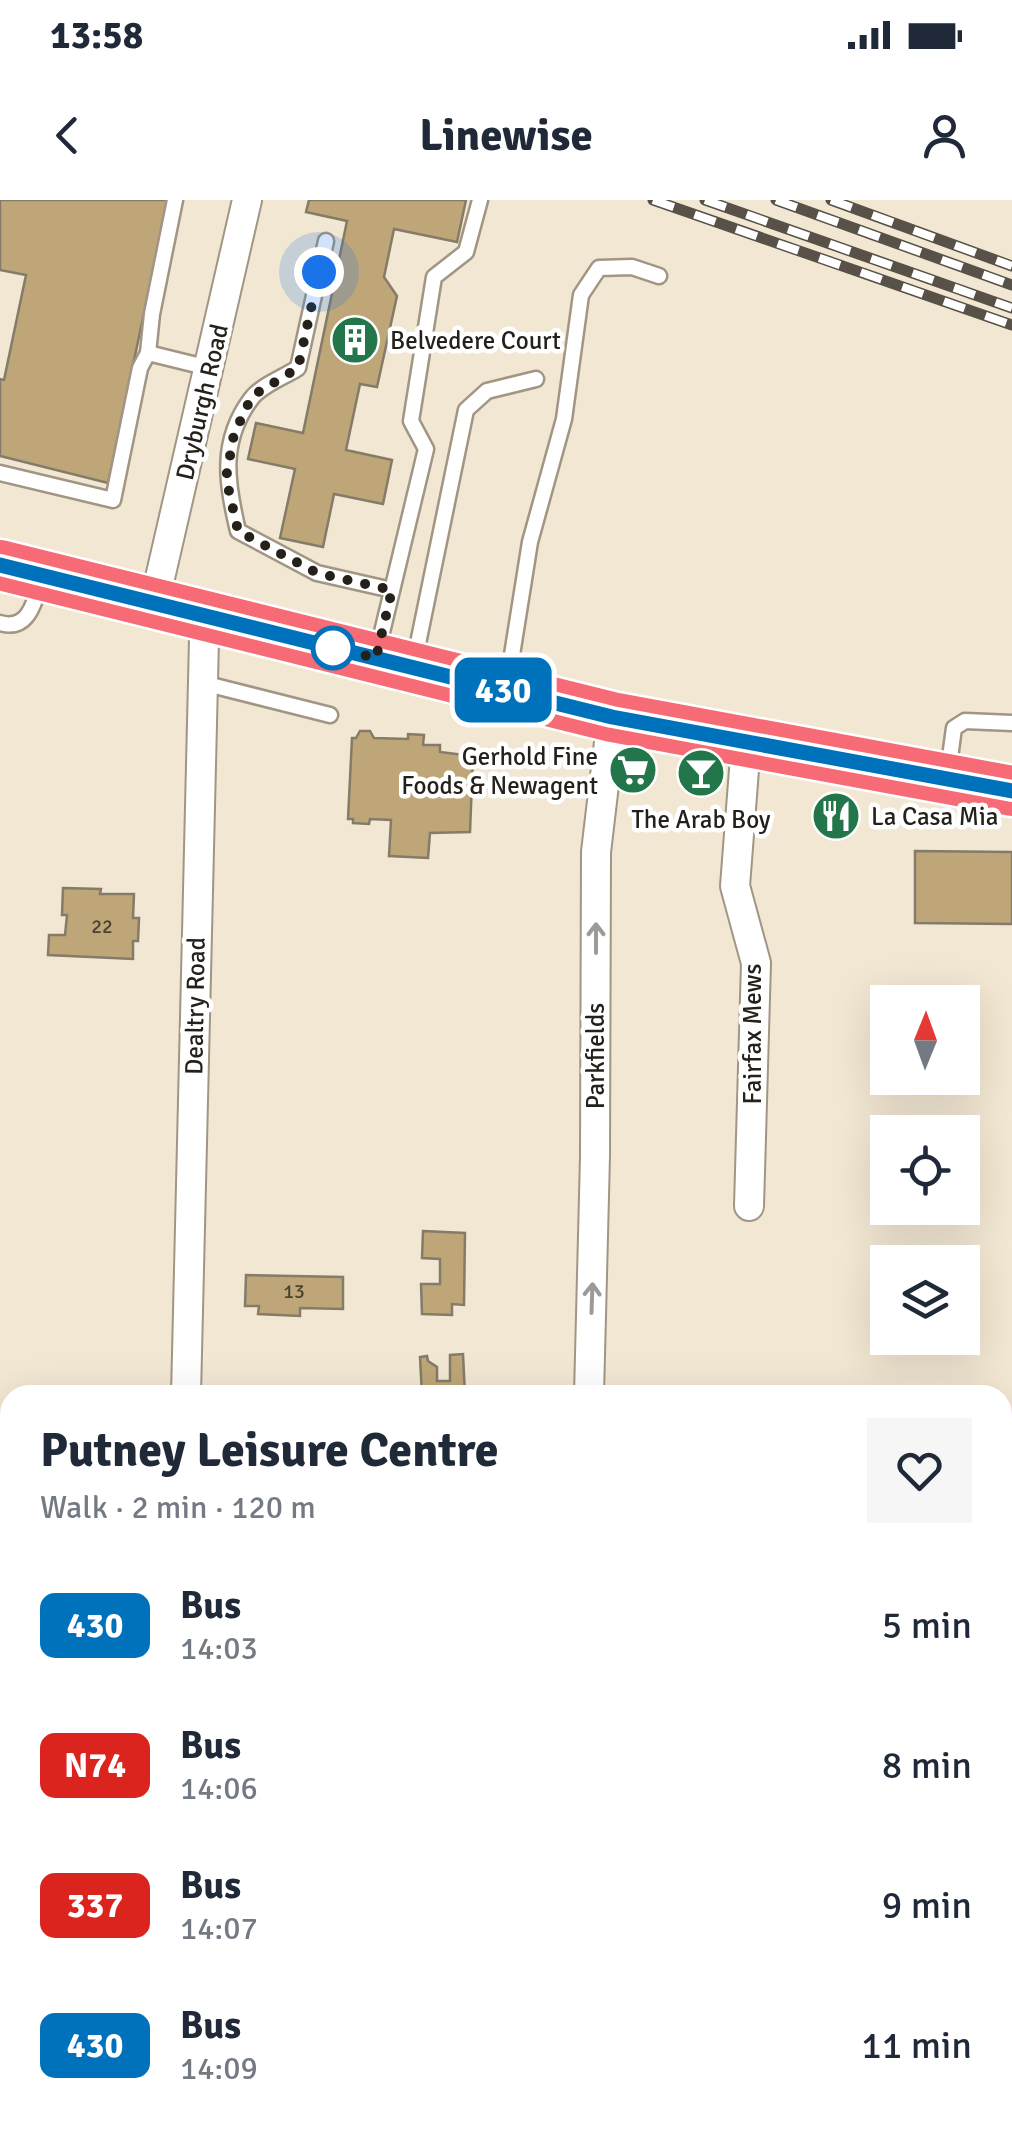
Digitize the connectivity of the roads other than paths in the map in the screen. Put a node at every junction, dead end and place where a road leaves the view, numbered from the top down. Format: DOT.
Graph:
graph roads {
  1 [pos="175,200"];
  2 [pos="246,200"];
  3 [pos="480,200"];
  4 [pos="326,241"];
  5 [pos="660,276"];
  6 [pos="148,353"];
  7 [pos="210,368"];
  8 [pos="536,379"];
  9 [pos="0,473"];
  10 [pos="21,570"];
  11 [pos="392,590"];
  12 [pos="154,604"];
  13 [pos="208,617"];
  14 [pos="0,624"];
  15 [pos="394,664"];
  16 [pos="203,682"];
  17 [pos="506,691"];
  18 [pos="330,715"];
  19 [pos="612,717"];
  20 [pos="1012,723"];
  21 [pos="748,734"];
  22 [pos="947,780"];
  23 [pos="1012,792"];
  24 [pos="749,1206"];
  25 [pos="186,1385"];
  26 [pos="589,1385"];
  1 -- 6 [label="lane"];
  2 -- 7 [label="street, Dryburgh Road"];
  3 -- 11 [label="lane"];
  4 -- 11 [label="lane"];
  5 -- 17 [label="lane"];
  6 -- 7 [label="lane"];
  6 -- 9 [label="lane"];
  7 -- 12 [label="street, Dryburgh Road"];
  8 -- 15 [label="lane"];
  10 -- 12 [label="highway"];
  10 -- 14 [label="lane"];
  11 -- 15 [label="lane"];
  12 -- 13 [label="highway"];
  13 -- 15 [label="highway"];
  13 -- 16 [label="street, Dealtry Road"];
  15 -- 17 [label="highway"];
  16 -- 18 [label="lane"];
  16 -- 25 [label="street, Dealtry Road"];
  17 -- 19 [label="highway"];
  19 -- 21 [label="highway"];
  26 -- 19 [label="street, Parkfields, one-way"];
  20 -- 22 [label="lane"];
  21 -- 22 [label="highway"];
  21 -- 24 [label="street, Fairfax Mews"];
  22 -- 23 [label="highway"];
}
